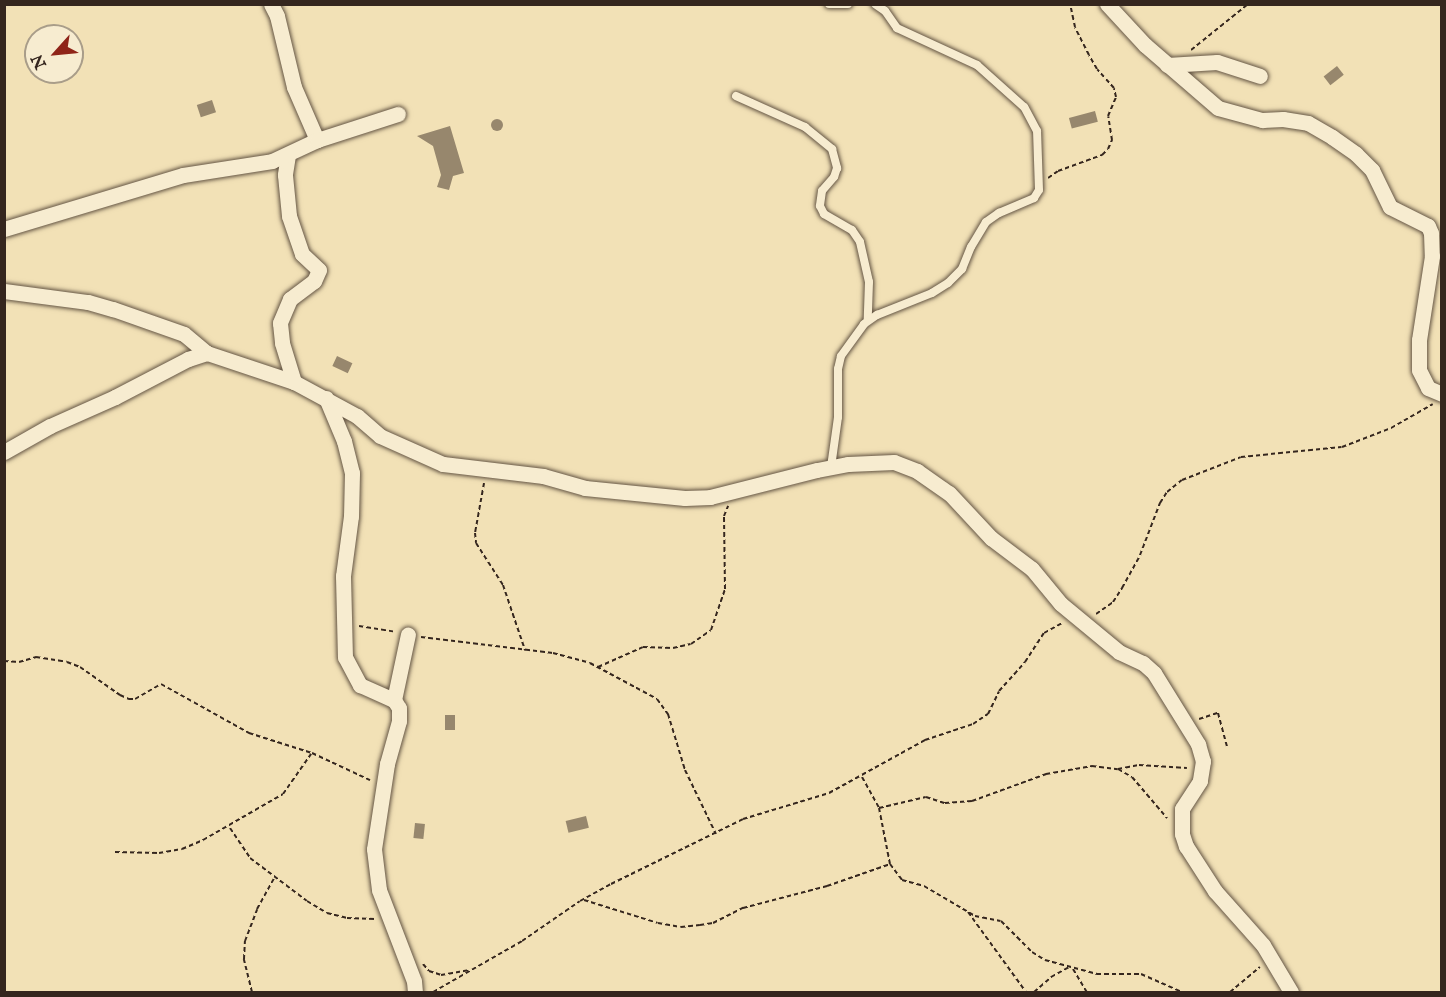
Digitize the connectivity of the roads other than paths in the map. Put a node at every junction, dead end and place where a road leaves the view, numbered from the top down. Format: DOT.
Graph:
graph roads {
  1 [pos="271,4"];
  2 [pos="830,4"];
  3 [pos="848,4"];
  4 [pos="875,4"];
  5 [pos="1107,4"];
  6 [pos="1171,64"];
  7 [pos="1260,76"];
  8 [pos="736,96"];
  9 [pos="398,114"];
  10 [pos="317,140"];
  11 [pos="288,155"];
  12 [pos="4,229"];
  13 [pos="4,291"];
  14 [pos="868,320"];
  15 [pos="207,353"];
  16 [pos="294,382"];
  17 [pos="1442,394"];
  18 [pos="326,398"];
  19 [pos="4,452"];
  20 [pos="831,467"];
  21 [pos="408,634"];
  22 [pos="394,700"];
  23 [pos="415,993"];
  24 [pos="1291,993"];
  1 -- 10 [label="street"];
  2 -- 3 [label="lane"];
  4 -- 14 [label="lane"];
  5 -- 6 [label="street"];
  6 -- 7 [label="street"];
  6 -- 17 [label="street"];
  8 -- 14 [label="lane"];
  9 -- 10 [label="street"];
  10 -- 11 [label="street"];
  11 -- 12 [label="street"];
  11 -- 16 [label="street"];
  13 -- 15 [label="street"];
  14 -- 20 [label="lane"];
  15 -- 16 [label="street"];
  15 -- 19 [label="street"];
  16 -- 18 [label="street"];
  18 -- 20 [label="street"];
  18 -- 22 [label="street"];
  20 -- 24 [label="street"];
  21 -- 22 [label="street"];
  22 -- 23 [label="street"];
}
